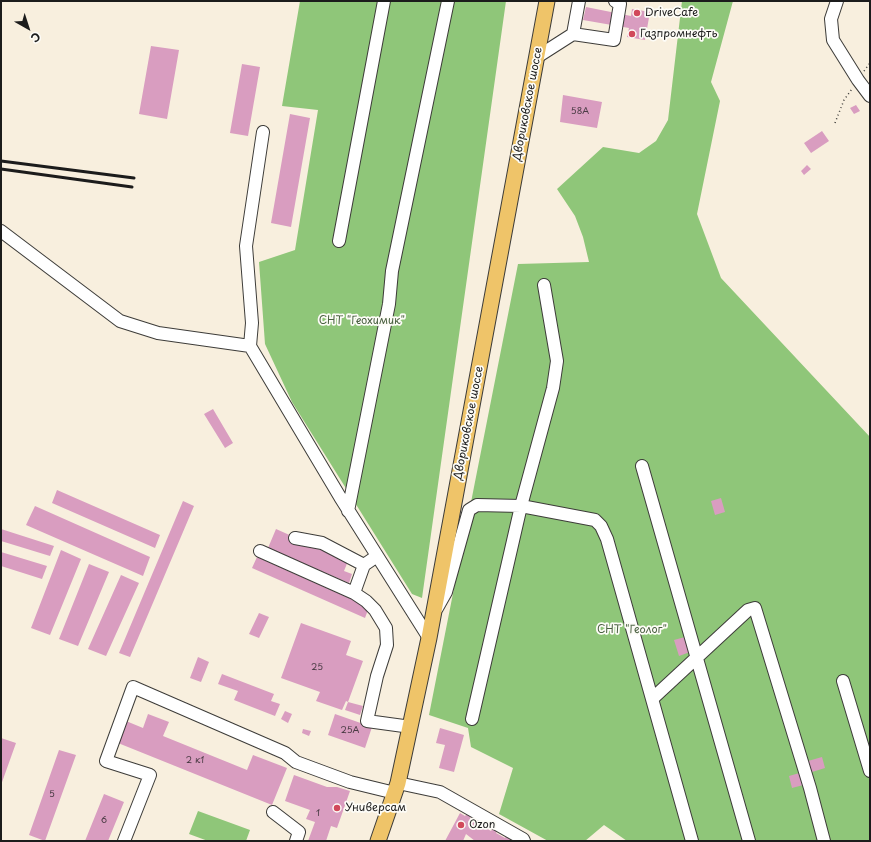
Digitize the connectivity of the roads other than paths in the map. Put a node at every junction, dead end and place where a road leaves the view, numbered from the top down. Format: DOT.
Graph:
graph roads {
  1 [pos="384,1"];
  2 [pos="448,1"];
  3 [pos="547,1"];
  4 [pos="579,1"];
  5 [pos="615,1"];
  6 [pos="837,1"];
  7 [pos="573,34"];
  8 [pos="537,57"];
  9 [pos="870,96"];
  10 [pos="264,132"];
  11 [pos="1,231"];
  12 [pos="339,241"];
  13 [pos="544,285"];
  14 [pos="250,346"];
  15 [pos="642,466"];
  16 [pos="521,506"];
  17 [pos="348,511"];
  18 [pos="295,538"];
  19 [pos="260,551"];
  20 [pos="377,556"];
  21 [pos="364,565"];
  22 [pos="354,593"];
  23 [pos="433,614"];
  24 [pos="429,638"];
  25 [pos="696,658"];
  26 [pos="843,680"];
  27 [pos="652,699"];
  28 [pos="472,719"];
  29 [pos="411,727"];
  30 [pos="870,771"];
  31 [pos="396,788"];
  32 [pos="273,812"];
  33 [pos="124,841"];
  34 [pos="296,841"];
  35 [pos="378,841"];
  36 [pos="524,841"];
  37 [pos="692,841"];
  38 [pos="749,841"];
  39 [pos="824,841"];
  1 -- 12 [label="street"];
  2 -- 17 [label="street"];
  3 -- 8 [label="main road, Двориковское шоссе"];
  4 -- 7 [label="street"];
  5 -- 7 [label="street"];
  6 -- 9 [label="street"];
  7 -- 8 [label="street"];
  8 -- 23 [label="main road, Двориковское шоссе"];
  10 -- 14 [label="street"];
  11 -- 14 [label="street"];
  13 -- 16 [label="street"];
  14 -- 17 [label="street"];
  15 -- 25 [label="street"];
  16 -- 23 [label="street"];
  16 -- 27 [label="street"];
  16 -- 28 [label="street"];
  17 -- 20 [label="street"];
  18 -- 21 [label="street"];
  19 -- 22 [label="street"];
  20 -- 21 [label="street"];
  20 -- 24 [label="street"];
  21 -- 22 [label="street"];
  22 -- 29 [label="street"];
  23 -- 24 [label="main road, Двориковское шоссе"];
  24 -- 29 [label="main road, Двориковское шоссе"];
  25 -- 27 [label="street"];
  25 -- 38 [label="street"];
  25 -- 39 [label="street"];
  26 -- 30 [label="street"];
  27 -- 37 [label="street"];
  29 -- 31 [label="main road, Двориковское шоссе"];
  31 -- 33 [label="street"];
  31 -- 35 [label="main road, Двориковское шоссе"];
  31 -- 36 [label="street"];
  32 -- 34 [label="street"];
}
